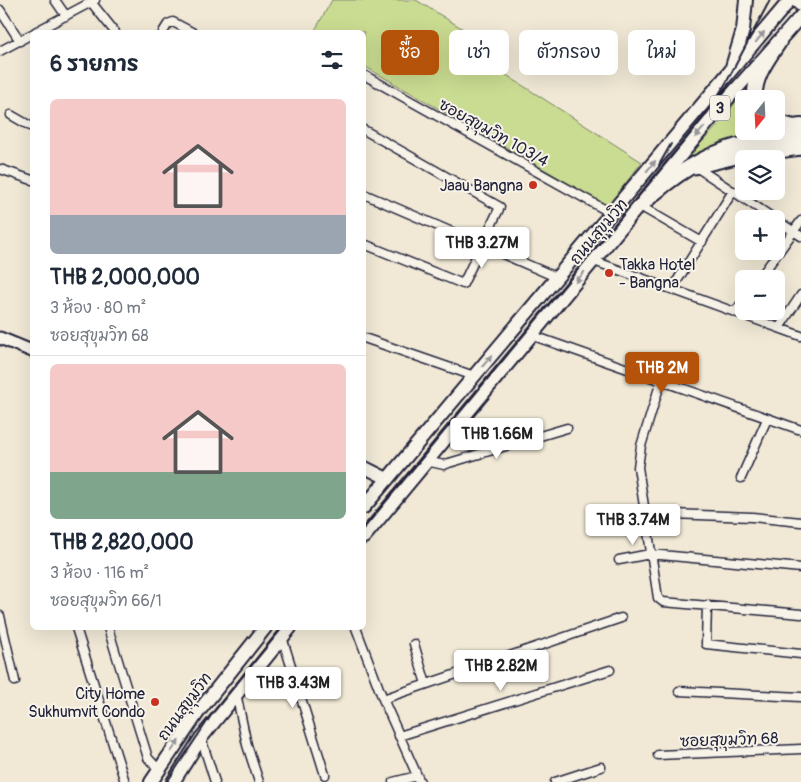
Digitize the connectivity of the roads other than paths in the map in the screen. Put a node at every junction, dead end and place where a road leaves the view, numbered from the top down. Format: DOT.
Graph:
graph roads {
  1 [pos="56,0"];
  2 [pos="746,0"];
  3 [pos="790,0"];
  4 [pos="797,0"];
  5 [pos="88,2"];
  6 [pos="801,4"];
  7 [pos="0,10"];
  8 [pos="66,16"];
  9 [pos="801,16"];
  10 [pos="40,30"];
  11 [pos="113,30"];
  12 [pos="164,30"];
  13 [pos="188,30"];
  14 [pos="30,35"];
  15 [pos="20,41"];
  16 [pos="779,42"];
  17 [pos="0,51"];
  18 [pos="729,74"];
  19 [pos="366,76"];
  20 [pos="754,90"];
  21 [pos="11,115"];
  22 [pos="785,125"];
  23 [pos="30,126"];
  24 [pos="366,131"];
  25 [pos="800,137"];
  26 [pos="694,166"];
  27 [pos="0,169"];
  28 [pos="30,179"];
  29 [pos="733,192"];
  30 [pos="366,195"];
  31 [pos="616,208"];
  32 [pos="639,208"];
  33 [pos="762,210"];
  34 [pos="801,221"];
  35 [pos="785,225"];
  36 [pos="792,230"];
  37 [pos="801,236"];
  38 [pos="785,241"];
  39 [pos="702,242"];
  40 [pos="366,245"];
  41 [pos="482,245"];
  42 [pos="594,261"];
  43 [pos="556,277"];
  44 [pos="672,289"];
  45 [pos="801,296"];
  46 [pos="735,312"];
  47 [pos="758,320"];
  48 [pos="517,326"];
  49 [pos="779,328"];
  50 [pos="530,335"];
  51 [pos="801,336"];
  52 [pos="0,338"];
  53 [pos="366,339"];
  54 [pos="30,350"];
  55 [pos="474,376"];
  56 [pos="661,381"];
  57 [pos="767,419"];
  58 [pos="567,428"];
  59 [pos="801,430"];
  60 [pos="426,461"];
  61 [pos="366,467"];
  62 [pos="388,478"];
  63 [pos="741,478"];
  64 [pos="401,491"];
  65 [pos="366,505"];
  66 [pos="646,512"];
  67 [pos="801,522"];
  68 [pos="366,535"];
  69 [pos="650,554"];
  70 [pos="619,560"];
  71 [pos="801,568"];
  72 [pos="707,605"];
  73 [pos="801,614"];
  74 [pos="0,616"];
  75 [pos="621,618"];
  76 [pos="1,626"];
  77 [pos="77,630"];
  78 [pos="109,630"];
  79 [pos="262,630"];
  80 [pos="357,630"];
  81 [pos="286,632"];
  82 [pos="414,644"];
  83 [pos="801,654"];
  84 [pos="610,670"];
  85 [pos="15,681"];
  86 [pos="426,684"];
  87 [pos="679,692"];
  88 [pos="236,693"];
  89 [pos="801,697"];
  90 [pos="383,699"];
  91 [pos="399,736"];
  92 [pos="201,738"];
  93 [pos="801,749"];
  94 [pos="658,755"];
  95 [pos="602,767"];
  96 [pos="159,770"];
  97 [pos="325,774"];
  98 [pos="418,779"];
  99 [pos="125,782"];
  100 [pos="152,782"];
  101 [pos="173,782"];
  102 [pos="215,782"];
  103 [pos="259,782"];
  104 [pos="392,782"];
  105 [pos="555,782"];
  1 -- 8 [label="street"];
  2 -- 18 [label="main road"];
  18 -- 3 [label="main road, ถนนสุขุมวิท / 3, one-way"];
  4 -- 6 [label="highway"];
  5 -- 8 [label="street"];
  5 -- 11 [label="street"];
  7 -- 15 [label="street"];
  8 -- 10 [label="street"];
  9 -- 16 [label="main road, ถนนสุขุมวิท / 3"];
  12 -- 13 [label="street"];
  14 -- 15 [label="street"];
  15 -- 17 [label="street"];
  16 -- 20 [label="highway"];
  16 -- 32 [label="main road, ถนนสุขุมวิท / 3, one-way"];
  31 -- 18 [label="main road, ถนนสุขุมวิท / 3, one-way"];
  19 -- 31 [label="street, ซอยสุขุมวิท 103/4"];
  21 -- 23 [label="street"];
  22 -- 25 [label="highway"];
  24 -- 41 [label="street"];
  25 -- 26 [label="highway"];
  26 -- 29 [label="street"];
  26 -- 32 [label="highway"];
  27 -- 28 [label="street"];
  29 -- 33 [label="street"];
  29 -- 39 [label="street"];
  30 -- 41 [label="street"];
  31 -- 43 [label="main road, ถนนสุขุมวิท"];
  32 -- 39 [label="street"];
  32 -- 42 [label="main road, ถนนสุขุมวิท"];
  34 -- 36 [label="street"];
  35 -- 36 [label="street"];
  36 -- 37 [label="street"];
  36 -- 38 [label="street"];
  39 -- 44 [label="street"];
  40 -- 41 [label="street"];
  41 -- 43 [label="street"];
  42 -- 44 [label="street"];
  42 -- 50 [label="main road, ถนนสุขุมวิท, one-way"];
  43 -- 48 [label="main road, ถนนสุขุมวิท"];
  44 -- 46 [label="street"];
  45 -- 49 [label="street"];
  47 -- 49 [label="street"];
  48 -- 50 [label="main road"];
  55 -- 48 [label="main road, ถนนสุขุมวิท, one-way"];
  49 -- 51 [label="street"];
  50 -- 56 [label="street"];
  50 -- 60 [label="main road, ถนนสุขุมวิท"];
  52 -- 54 [label="main road"];
  53 -- 55 [label="street"];
  55 -- 62 [label="main road, ถนนสุขุมวิท"];
  56 -- 57 [label="street"];
  56 -- 66 [label="street"];
  57 -- 59 [label="street"];
  57 -- 63 [label="street"];
  58 -- 60 [label="street"];
  60 -- 64 [label="main road, ถนนสุขุมวิท"];
  61 -- 62 [label="main road"];
  62 -- 64 [label="main road"];
  62 -- 65 [label="main road, ถนนสุขุมวิท"];
  64 -- 68 [label="main road, ถนนสุขุมวิท"];
  66 -- 67 [label="street"];
  66 -- 69 [label="street"];
  69 -- 70 [label="street"];
  69 -- 71 [label="street"];
  69 -- 72 [label="street"];
  72 -- 73 [label="street"];
  72 -- 83 [label="street"];
  74 -- 76 [label="street"];
  75 -- 86 [label="street"];
  76 -- 85 [label="street"];
  77 -- 99 [label="street"];
  78 -- 96 [label="street"];
  96 -- 79 [label="main road, ถนนสุขุมวิท, one-way"];
  80 -- 90 [label="street"];
  81 -- 88 [label="main road, ถนนสุขุมวิท"];
  81 -- 97 [label="street"];
  82 -- 86 [label="street"];
  84 -- 91 [label="street"];
  86 -- 90 [label="street"];
  87 -- 89 [label="street"];
  88 -- 92 [label="main road, ถนนสุขุมวิท"];
  88 -- 103 [label="street"];
  90 -- 91 [label="street"];
  91 -- 98 [label="street"];
  92 -- 101 [label="main road, ถนนสุขุมวิท"];
  92 -- 102 [label="street"];
  93 -- 94 [label="street, ซอยสุขุมวิท 68"];
  95 -- 105 [label="street"];
  96 -- 100 [label="main road, ถนนสุขุมวิท"];
  98 -- 104 [label="street"];
}
